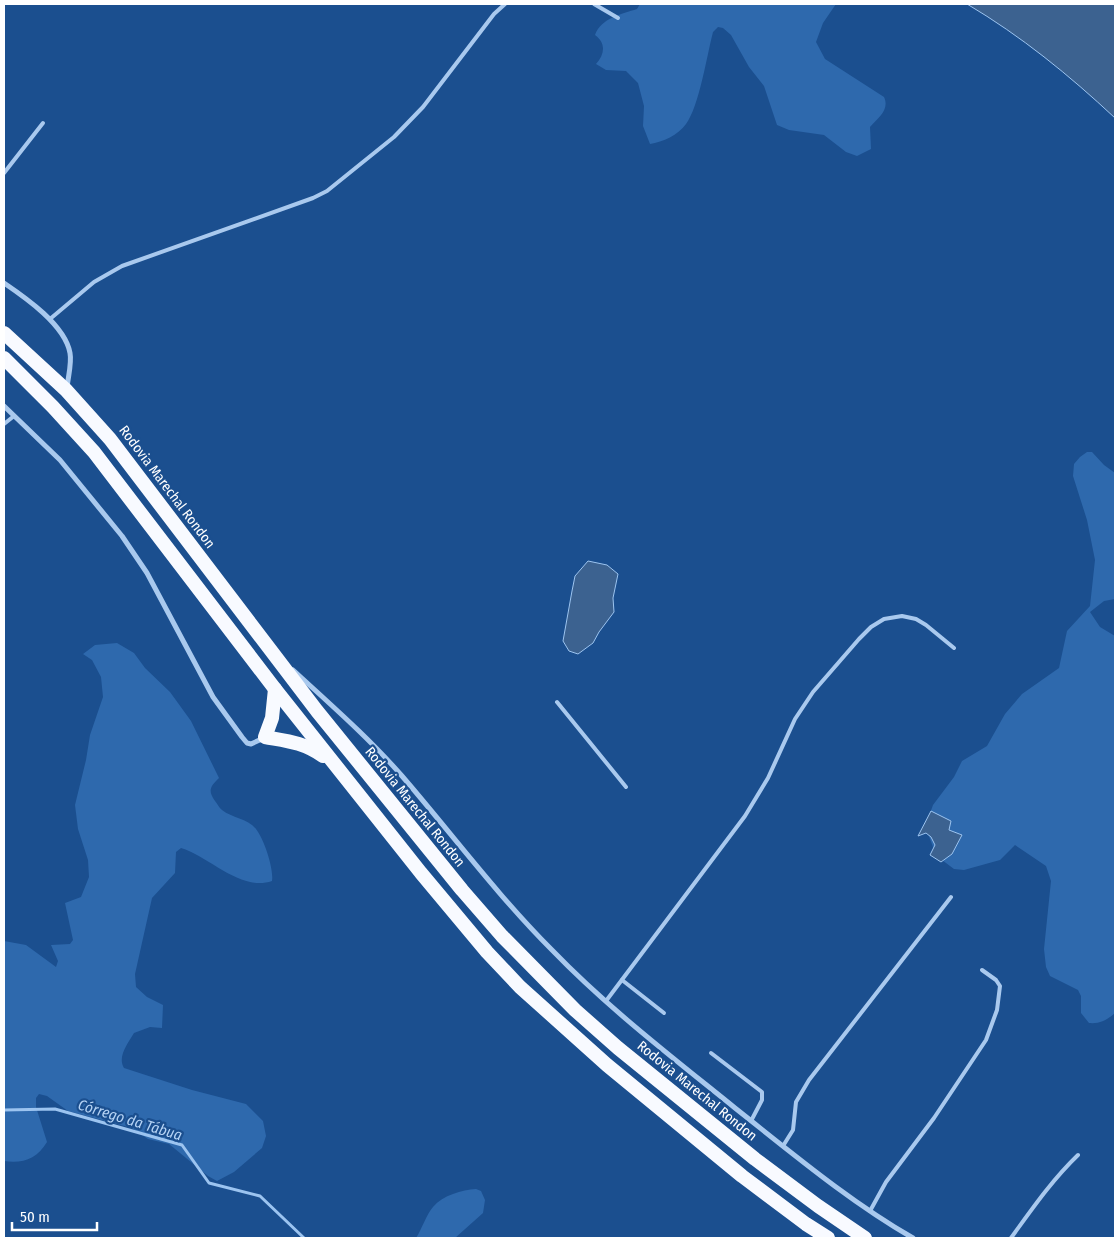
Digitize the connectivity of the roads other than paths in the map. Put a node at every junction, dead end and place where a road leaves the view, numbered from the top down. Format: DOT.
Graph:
graph roads {
  1 [pos="505,4"];
  2 [pos="594,4"];
  3 [pos="618,18"];
  4 [pos="43,123"];
  5 [pos="4,173"];
  6 [pos="4,283"];
  7 [pos="50,319"];
  8 [pos="4,333"];
  9 [pos="4,358"];
  10 [pos="66,390"];
  11 [pos="4,406"];
  12 [pos="14,416"];
  13 [pos="4,424"];
  14 [pos="266,645"];
  15 [pos="954,648"];
  16 [pos="275,689"];
  17 [pos="557,702"];
  18 [pos="265,737"];
  19 [pos="335,765"];
  20 [pos="626,787"];
  21 [pos="951,897"];
  22 [pos="982,970"];
  23 [pos="622,980"];
  24 [pos="606,1001"];
  25 [pos="664,1013"];
  26 [pos="711,1053"];
  27 [pos="751,1121"];
  28 [pos="783,1146"];
  29 [pos="1078,1154"];
  30 [pos="870,1211"];
  31 [pos="828,1238"];
  32 [pos="865,1238"];
  33 [pos="913,1238"];
  34 [pos="1011,1238"];
  1 -- 7 [label="lane"];
  2 -- 3 [label="lane"];
  4 -- 5 [label="lane"];
  6 -- 7 [label="street"];
  7 -- 10 [label="street"];
  8 -- 10 [label="highway, Rodovia Marechal Rondon"];
  9 -- 16 [label="highway"];
  10 -- 14 [label="highway, Rodovia Marechal Rondon"];
  11 -- 12 [label="street"];
  12 -- 13 [label="lane"];
  12 -- 18 [label="street"];
  14 -- 24 [label="street"];
  14 -- 32 [label="highway, Rodovia Marechal Rondon"];
  15 -- 23 [label="lane"];
  16 -- 18 [label="highway"];
  16 -- 19 [label="highway"];
  17 -- 20 [label="lane"];
  18 -- 19 [label="highway"];
  19 -- 31 [label="highway"];
  21 -- 28 [label="lane"];
  22 -- 30 [label="lane"];
  23 -- 24 [label="lane"];
  23 -- 25 [label="lane"];
  24 -- 27 [label="street"];
  26 -- 27 [label="lane"];
  27 -- 28 [label="street"];
  28 -- 30 [label="street"];
  29 -- 34 [label="lane"];
  30 -- 33 [label="street"];
}
